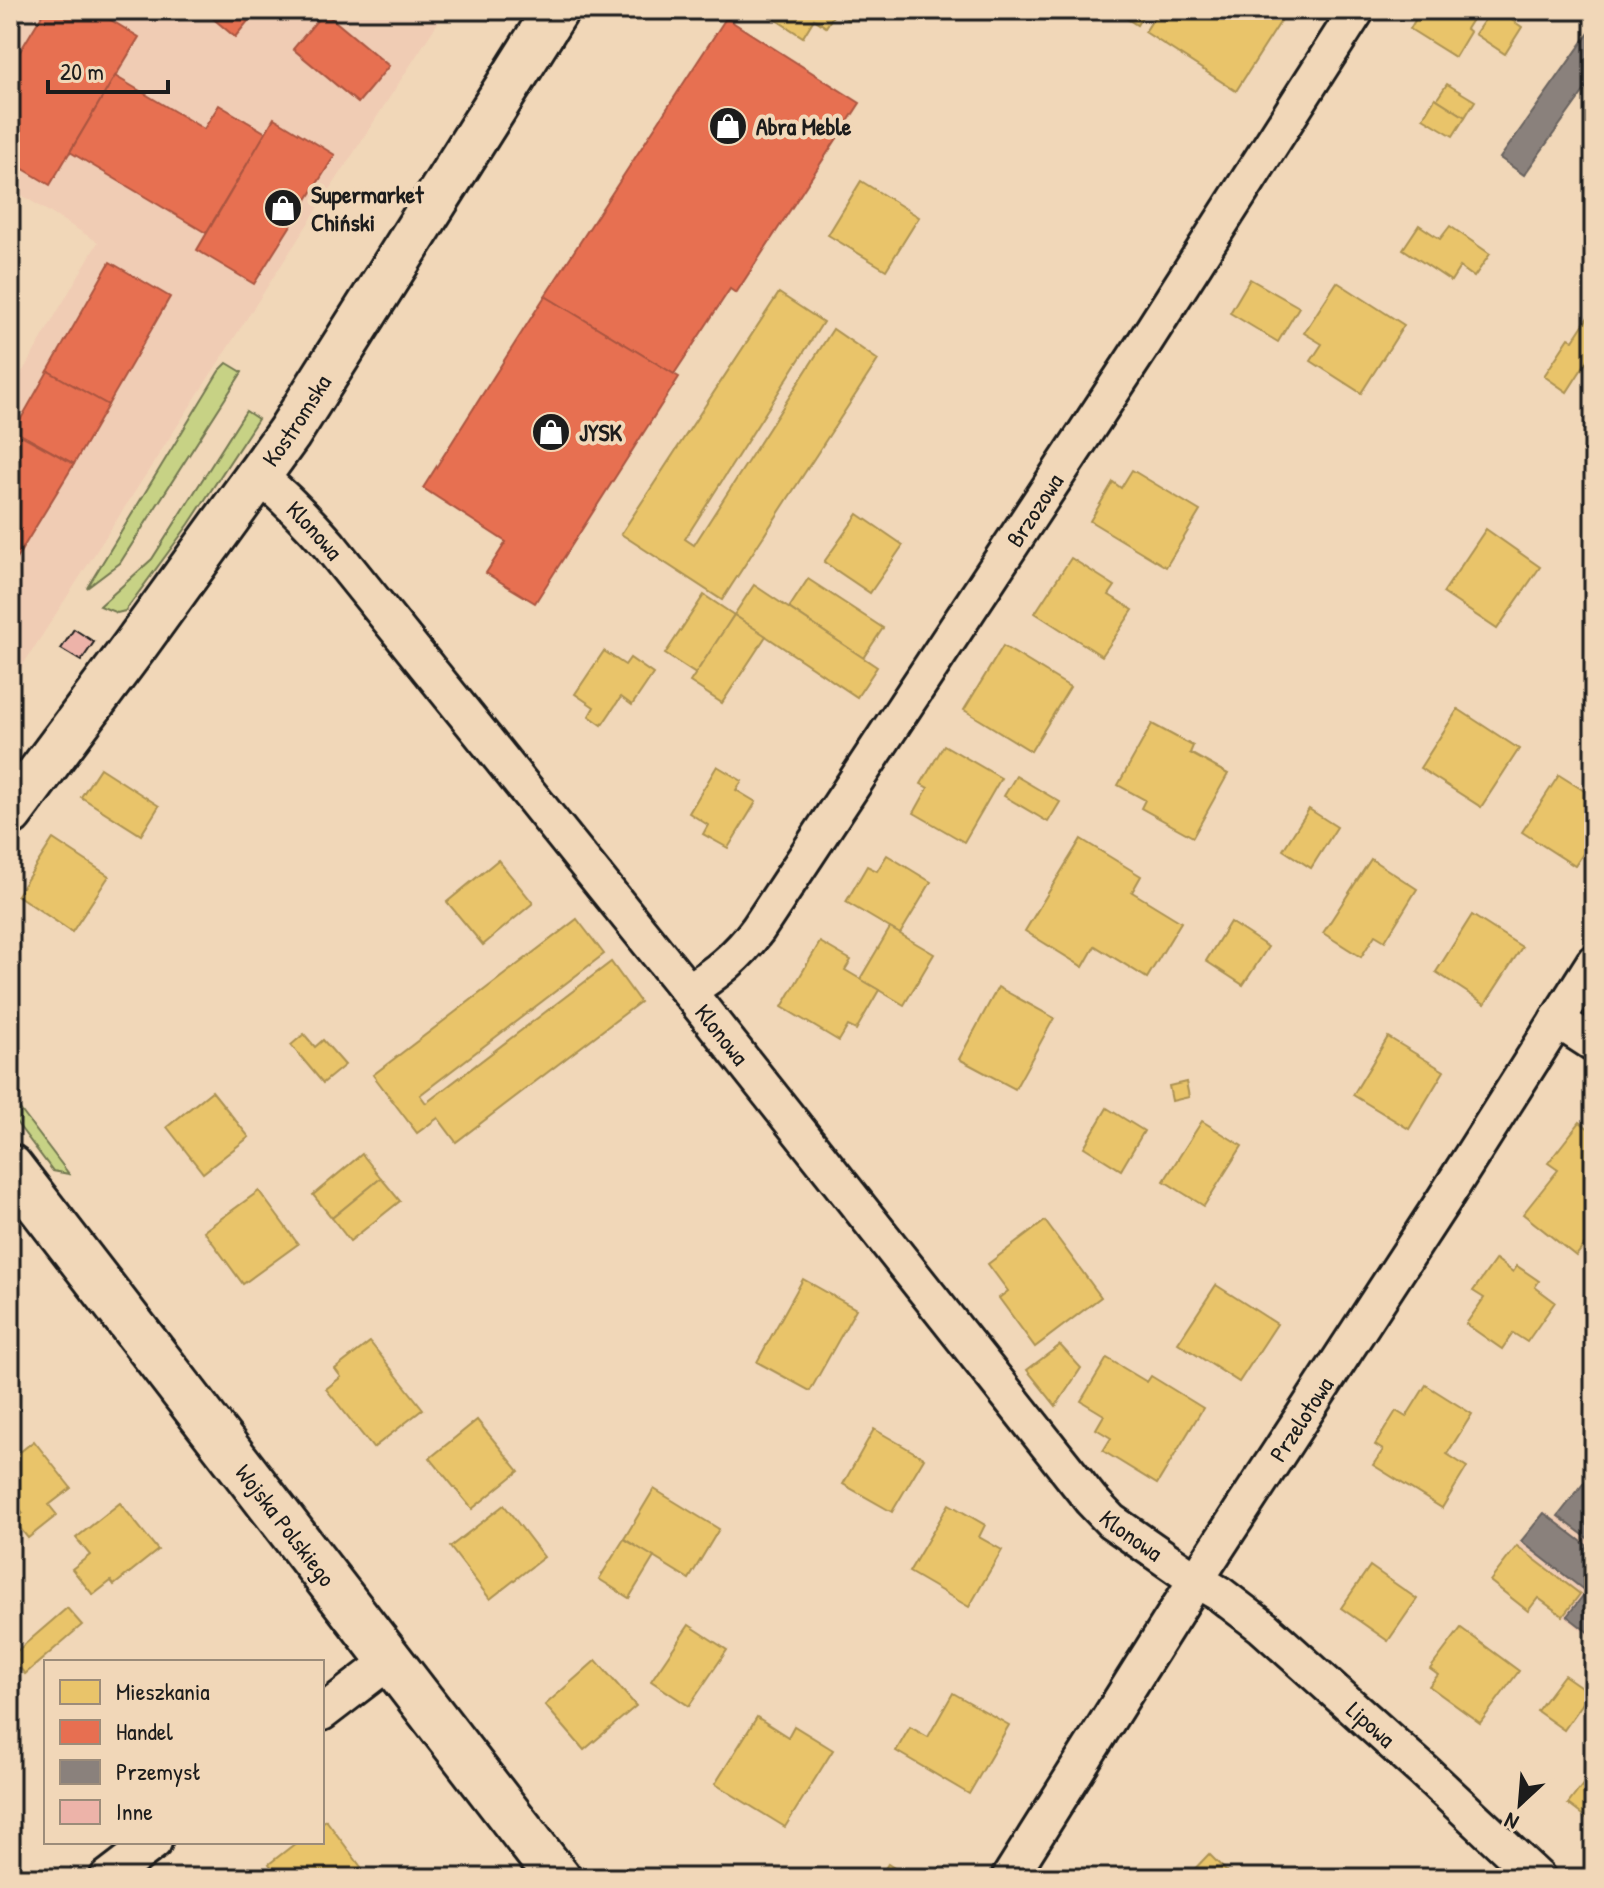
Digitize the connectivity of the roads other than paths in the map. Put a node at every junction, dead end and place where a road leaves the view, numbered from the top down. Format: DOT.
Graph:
graph roads {
  1 [pos="556,10"];
  2 [pos="1357,10"];
  3 [pos="259,476"];
  4 [pos="10,813"];
  5 [pos="1594,962"];
  6 [pos="688,991"];
  7 [pos="1557,1020"];
  8 [pos="1594,1044"];
  9 [pos="11,1167"];
  10 [pos="1196,1580"];
  11 [pos="391,1660"];
  12 [pos="324,1711"];
  13 [pos="151,1844"];
  14 [pos="107,1878"];
  15 [pos="558,1878"];
  16 [pos="1009,1878"];
  17 [pos="1538,1878"];
  1 -- 3 [label="street, Kostromska"];
  2 -- 6 [label="street, Brzozowa"];
  3 -- 4 [label="street, Kostromska"];
  3 -- 6 [label="street, Klonowa"];
  5 -- 7 [label="street, Przelotowa"];
  6 -- 10 [label="street, Klonowa"];
  7 -- 8 [label="street"];
  7 -- 10 [label="street, Przelotowa"];
  9 -- 11 [label="street, Wojska Polskiego"];
  10 -- 16 [label="street, Przelotowa"];
  10 -- 17 [label="street, Lipowa"];
  11 -- 12 [label="street"];
  11 -- 15 [label="street, Wojska Polskiego"];
  13 -- 14 [label="street"];
}
